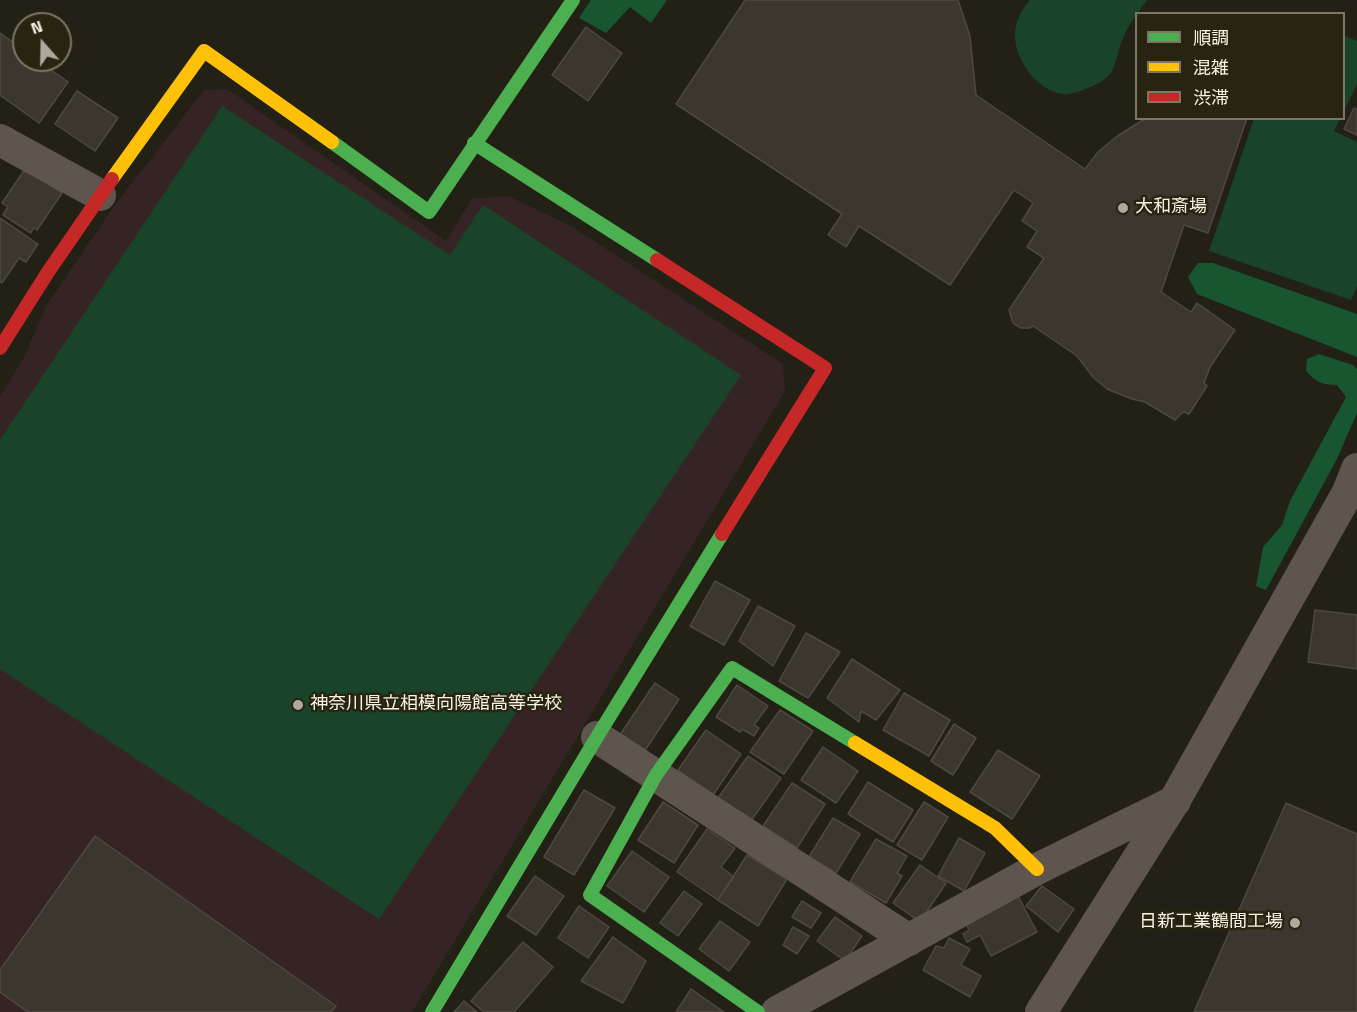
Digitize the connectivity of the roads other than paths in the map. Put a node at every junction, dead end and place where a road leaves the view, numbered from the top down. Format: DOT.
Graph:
graph roads {
  1 [pos="573,0"];
  2 [pos="0,140"];
  3 [pos="474,143"];
  4 [pos="100,195"];
  5 [pos="0,348"];
  6 [pos="1357,469"];
  7 [pos="597,737"];
  8 [pos="657,775"];
  9 [pos="1175,800"];
  10 [pos="1037,869"];
  11 [pos="909,940"];
  12 [pos="432,1012"];
  13 [pos="758,1012"];
  14 [pos="777,1012"];
  15 [pos="1041,1012"];
  1 -- 3 [label="street"];
  2 -- 4 [label="street"];
  3 -- 4 [label="street"];
  3 -- 7 [label="street"];
  4 -- 5 [label="street"];
  6 -- 9 [label="street"];
  7 -- 8 [label="street"];
  7 -- 12 [label="street"];
  8 -- 10 [label="street"];
  8 -- 11 [label="street"];
  8 -- 13 [label="street"];
  9 -- 10 [label="street"];
  9 -- 15 [label="street"];
  10 -- 11 [label="street"];
  11 -- 14 [label="street"];
}
